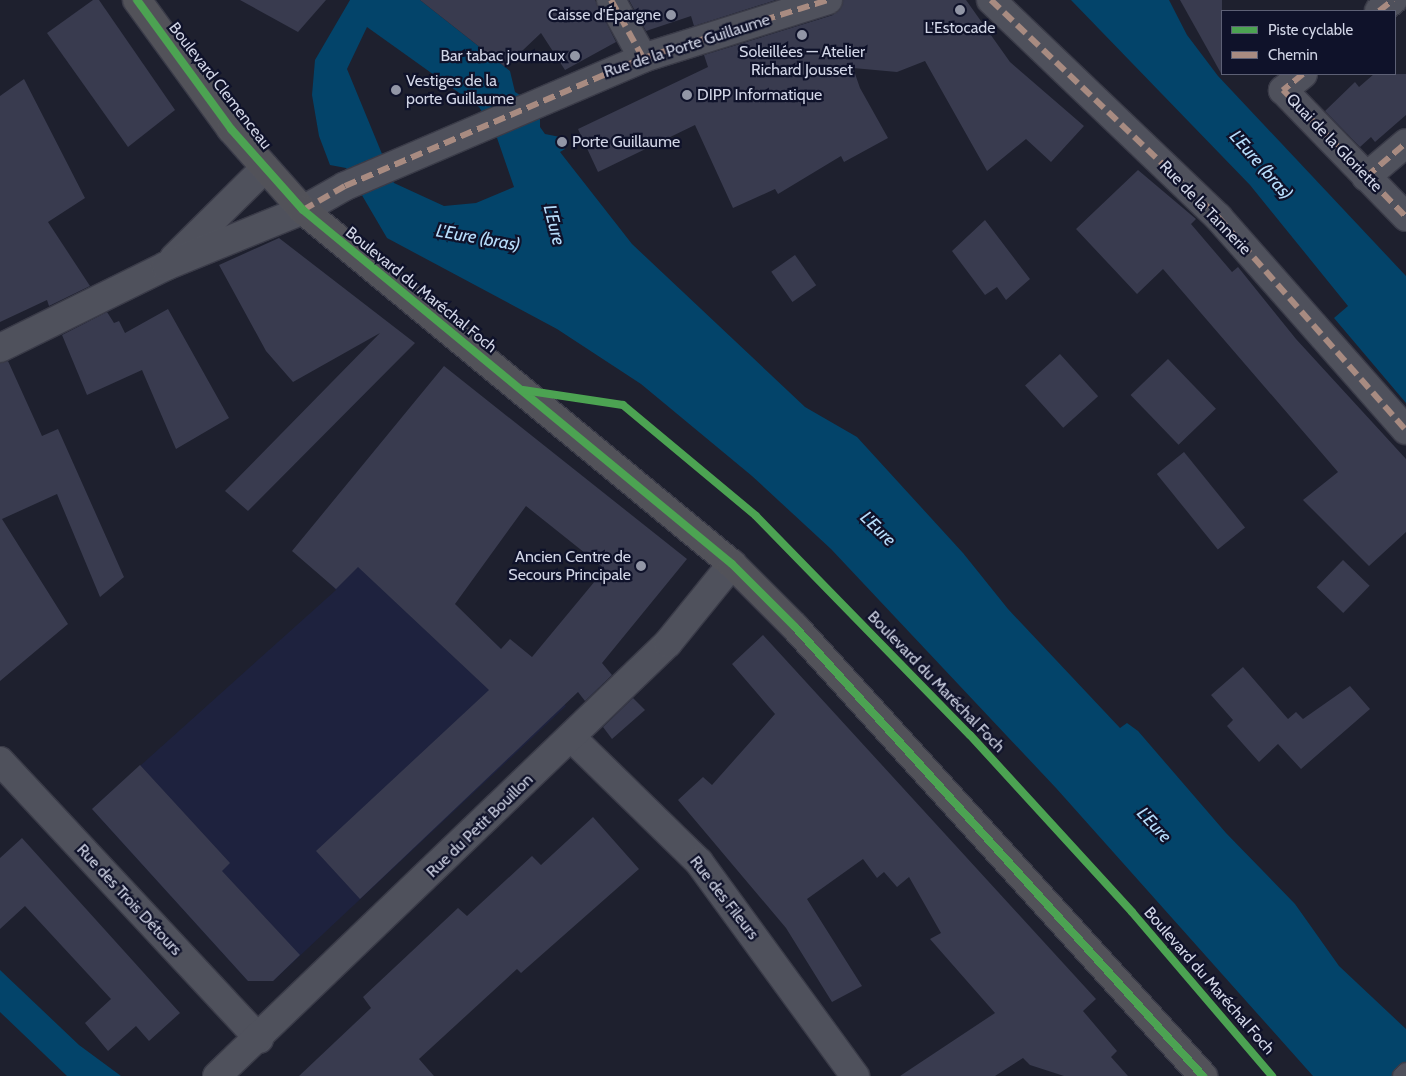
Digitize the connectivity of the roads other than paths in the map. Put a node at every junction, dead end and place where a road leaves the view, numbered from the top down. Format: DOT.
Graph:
graph roads {
  1 [pos="137,0"];
  2 [pos="610,0"];
  3 [pos="828,0"];
  4 [pos="991,0"];
  5 [pos="1393,0"];
  6 [pos="1380,10"];
  7 [pos="643,58"];
  8 [pos="1293,82"];
  9 [pos="1406,143"];
  10 [pos="265,168"];
  11 [pos="1366,177"];
  12 [pos="303,210"];
  13 [pos="1406,217"];
  14 [pos="166,266"];
  15 [pos="0,348"];
  16 [pos="1406,430"];
  17 [pos="732,564"];
  18 [pos="572,738"];
  19 [pos="0,761"];
  20 [pos="259,1039"];
  21 [pos="1406,1071"];
  22 [pos="217,1076"];
  23 [pos="855,1076"];
  24 [pos="1203,1076"];
  25 [pos="1401,1076"];
  1 -- 10 [label="main road, Boulevard Clemenceau"];
  2 -- 7 [label="street"];
  3 -- 7 [label="street, Rue de la Porte Guillaume"];
  4 -- 16 [label="street, Rue de la Tannerie"];
  5 -- 6 [label="street"];
  7 -- 12 [label="street, Rue de la Porte Guillaume"];
  8 -- 11 [label="street, Quai de la Gloriette"];
  9 -- 11 [label="street"];
  10 -- 12 [label="main road, Boulevard Clemenceau"];
  10 -- 14 [label="street"];
  11 -- 13 [label="street, Quai de la Gloriette"];
  12 -- 14 [label="street, Rue de la Porte Guillaume"];
  12 -- 17 [label="main road, Boulevard du Maréchal Foch"];
  14 -- 15 [label="street"];
  17 -- 18 [label="street, Rue du Petit Bouillon"];
  17 -- 24 [label="main road, Boulevard du Maréchal Foch"];
  18 -- 20 [label="street, Rue du Petit Bouillon"];
  18 -- 23 [label="street, Rue des Fileurs"];
  19 -- 20 [label="street, Rue des Trois Détours"];
  20 -- 22 [label="street, Rue du Petit Bouillon"];
  21 -- 25 [label="lane"];
}
